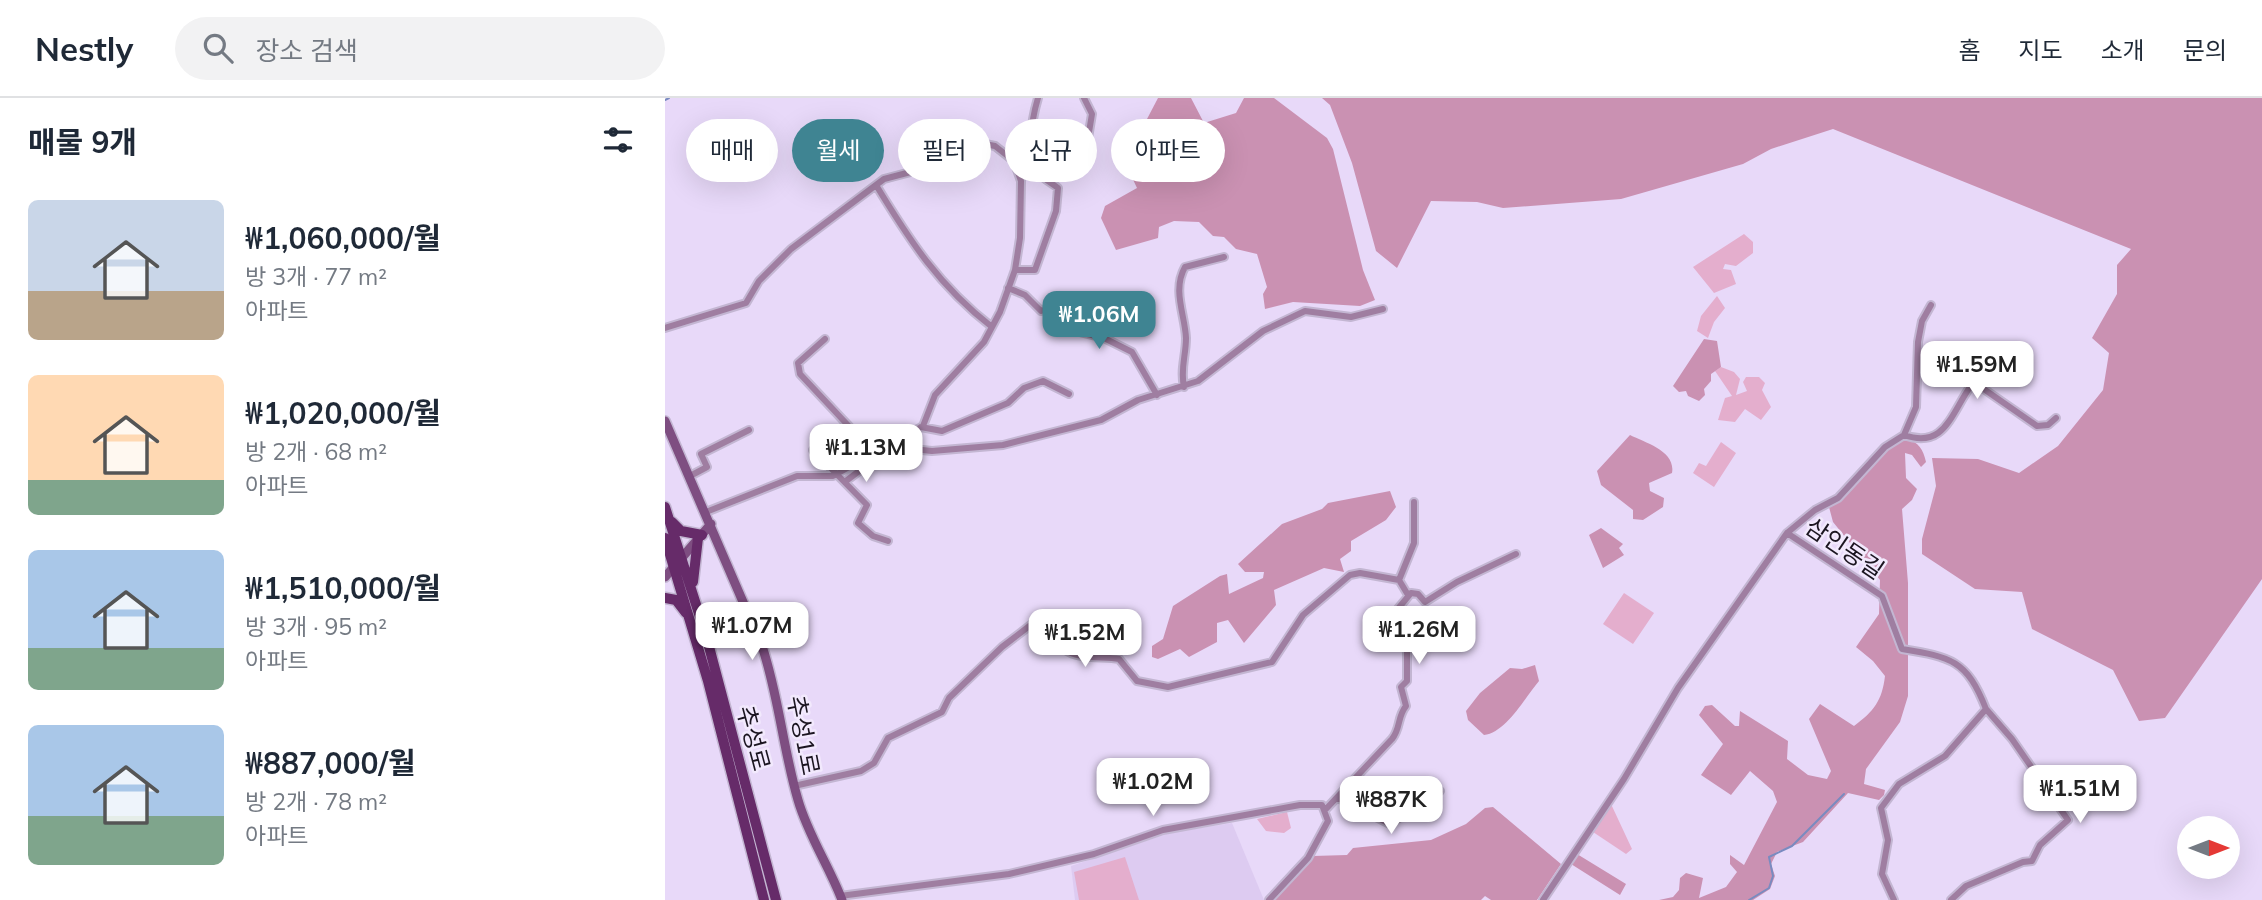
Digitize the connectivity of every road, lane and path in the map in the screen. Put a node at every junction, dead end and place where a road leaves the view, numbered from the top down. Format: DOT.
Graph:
graph roads {
  1 [pos="1038,98"];
  2 [pos="1084,98"];
  3 [pos="1033,119"];
  4 [pos="1091,119"];
  5 [pos="1005,154"];
  6 [pos="1021,182"];
  7 [pos="1050,182"];
  8 [pos="876,185"];
  9 [pos="1223,257"];
  10 [pos="1015,270"];
  11 [pos="1008,288"];
  12 [pos="1085,297"];
  13 [pos="1931,305"];
  14 [pos="1057,306"];
  15 [pos="1383,309"];
  16 [pos="992,327"];
  17 [pos="665,328"];
  18 [pos="825,338"];
  19 [pos="1184,387"];
  20 [pos="1069,394"];
  21 [pos="1157,395"];
  22 [pos="2056,418"];
  23 [pos="665,421"];
  24 [pos="922,427"];
  25 [pos="749,430"];
  26 [pos="1903,435"];
  27 [pos="813,450"];
  28 [pos="873,452"];
  29 [pos="836,474"];
  30 [pos="690,476"];
  31 [pos="846,481"];
  32 [pos="1414,502"];
  33 [pos="665,507"];
  34 [pos="706,512"];
  35 [pos="669,519"];
  36 [pos="711,524"];
  37 [pos="1787,534"];
  38 [pos="700,537"];
  39 [pos="665,538"];
  40 [pos="888,541"];
  41 [pos="1516,554"];
  42 [pos="678,561"];
  43 [pos="665,577"];
  44 [pos="1399,580"];
  45 [pos="692,590"];
  46 [pos="1408,595"];
  47 [pos="665,598"];
  48 [pos="690,618"];
  49 [pos="1986,709"];
  50 [pos="794,786"];
  51 [pos="1440,791"];
  52 [pos="1338,798"];
  53 [pos="1325,809"];
  54 [pos="841,898"];
  55 [pos="764,900"];
  56 [pos="776,900"];
  57 [pos="1269,900"];
  58 [pos="1543,900"];
  59 [pos="1894,900"];
  60 [pos="1951,900"];
  1 -- 3 [label="street"];
  2 -- 4 [label="street"];
  5 -- 8 [label="street"];
  6 -- 10 [label="street"];
  7 -- 10 [label="street"];
  8 -- 16 [label="street"];
  8 -- 17 [label="street"];
  9 -- 19 [label="street"];
  10 -- 11 [label="street"];
  11 -- 14 [label="street"];
  11 -- 16 [label="street"];
  12 -- 14 [label="street"];
  13 -- 26 [label="street, 삼인동길"];
  14 -- 21 [label="street"];
  15 -- 19 [label="street"];
  16 -- 24 [label="street"];
  18 -- 28 [label="street"];
  19 -- 21 [label="street"];
  20 -- 24 [label="street"];
  21 -- 31 [label="street"];
  22 -- 26 [label="street"];
  23 -- 30 [label="street, 추성1로"];
  24 -- 28 [label="street"];
  25 -- 30 [label="street"];
  26 -- 37 [label="street, 삼인동길"];
  27 -- 29 [label="street"];
  28 -- 29 [label="street"];
  29 -- 31 [label="street"];
  29 -- 34 [label="street"];
  30 -- 34 [label="street, 추성1로"];
  31 -- 40 [label="street"];
  32 -- 44 [label="street"];
  33 -- 35 [label="main road, 추성로"];
  34 -- 36 [label="street, 추성1로"];
  35 -- 38 [label="main road"];
  35 -- 42 [label="main road, 추성로"];
  36 -- 38 [label="street"];
  36 -- 50 [label="street, 추성1로"];
  37 -- 49 [label="street, 삼인동길"];
  37 -- 58 [label="street"];
  38 -- 42 [label="street"];
  38 -- 45 [label="main road"];
  39 -- 42 [label="main road, 추성로"];
  41 -- 46 [label="street"];
  42 -- 43 [label="street"];
  42 -- 45 [label="main road, 추성로"];
  42 -- 48 [label="main road, 추성로"];
  44 -- 46 [label="street"];
  44 -- 50 [label="street"];
  45 -- 56 [label="main road, 추성로"];
  46 -- 52 [label="street"];
  47 -- 48 [label="main road"];
  48 -- 55 [label="main road, 추성로"];
  49 -- 59 [label="street"];
  49 -- 60 [label="street"];
  50 -- 54 [label="street, 추성1로"];
  51 -- 52 [label="street"];
  52 -- 53 [label="street"];
  53 -- 54 [label="street"];
  53 -- 57 [label="street"];
}
